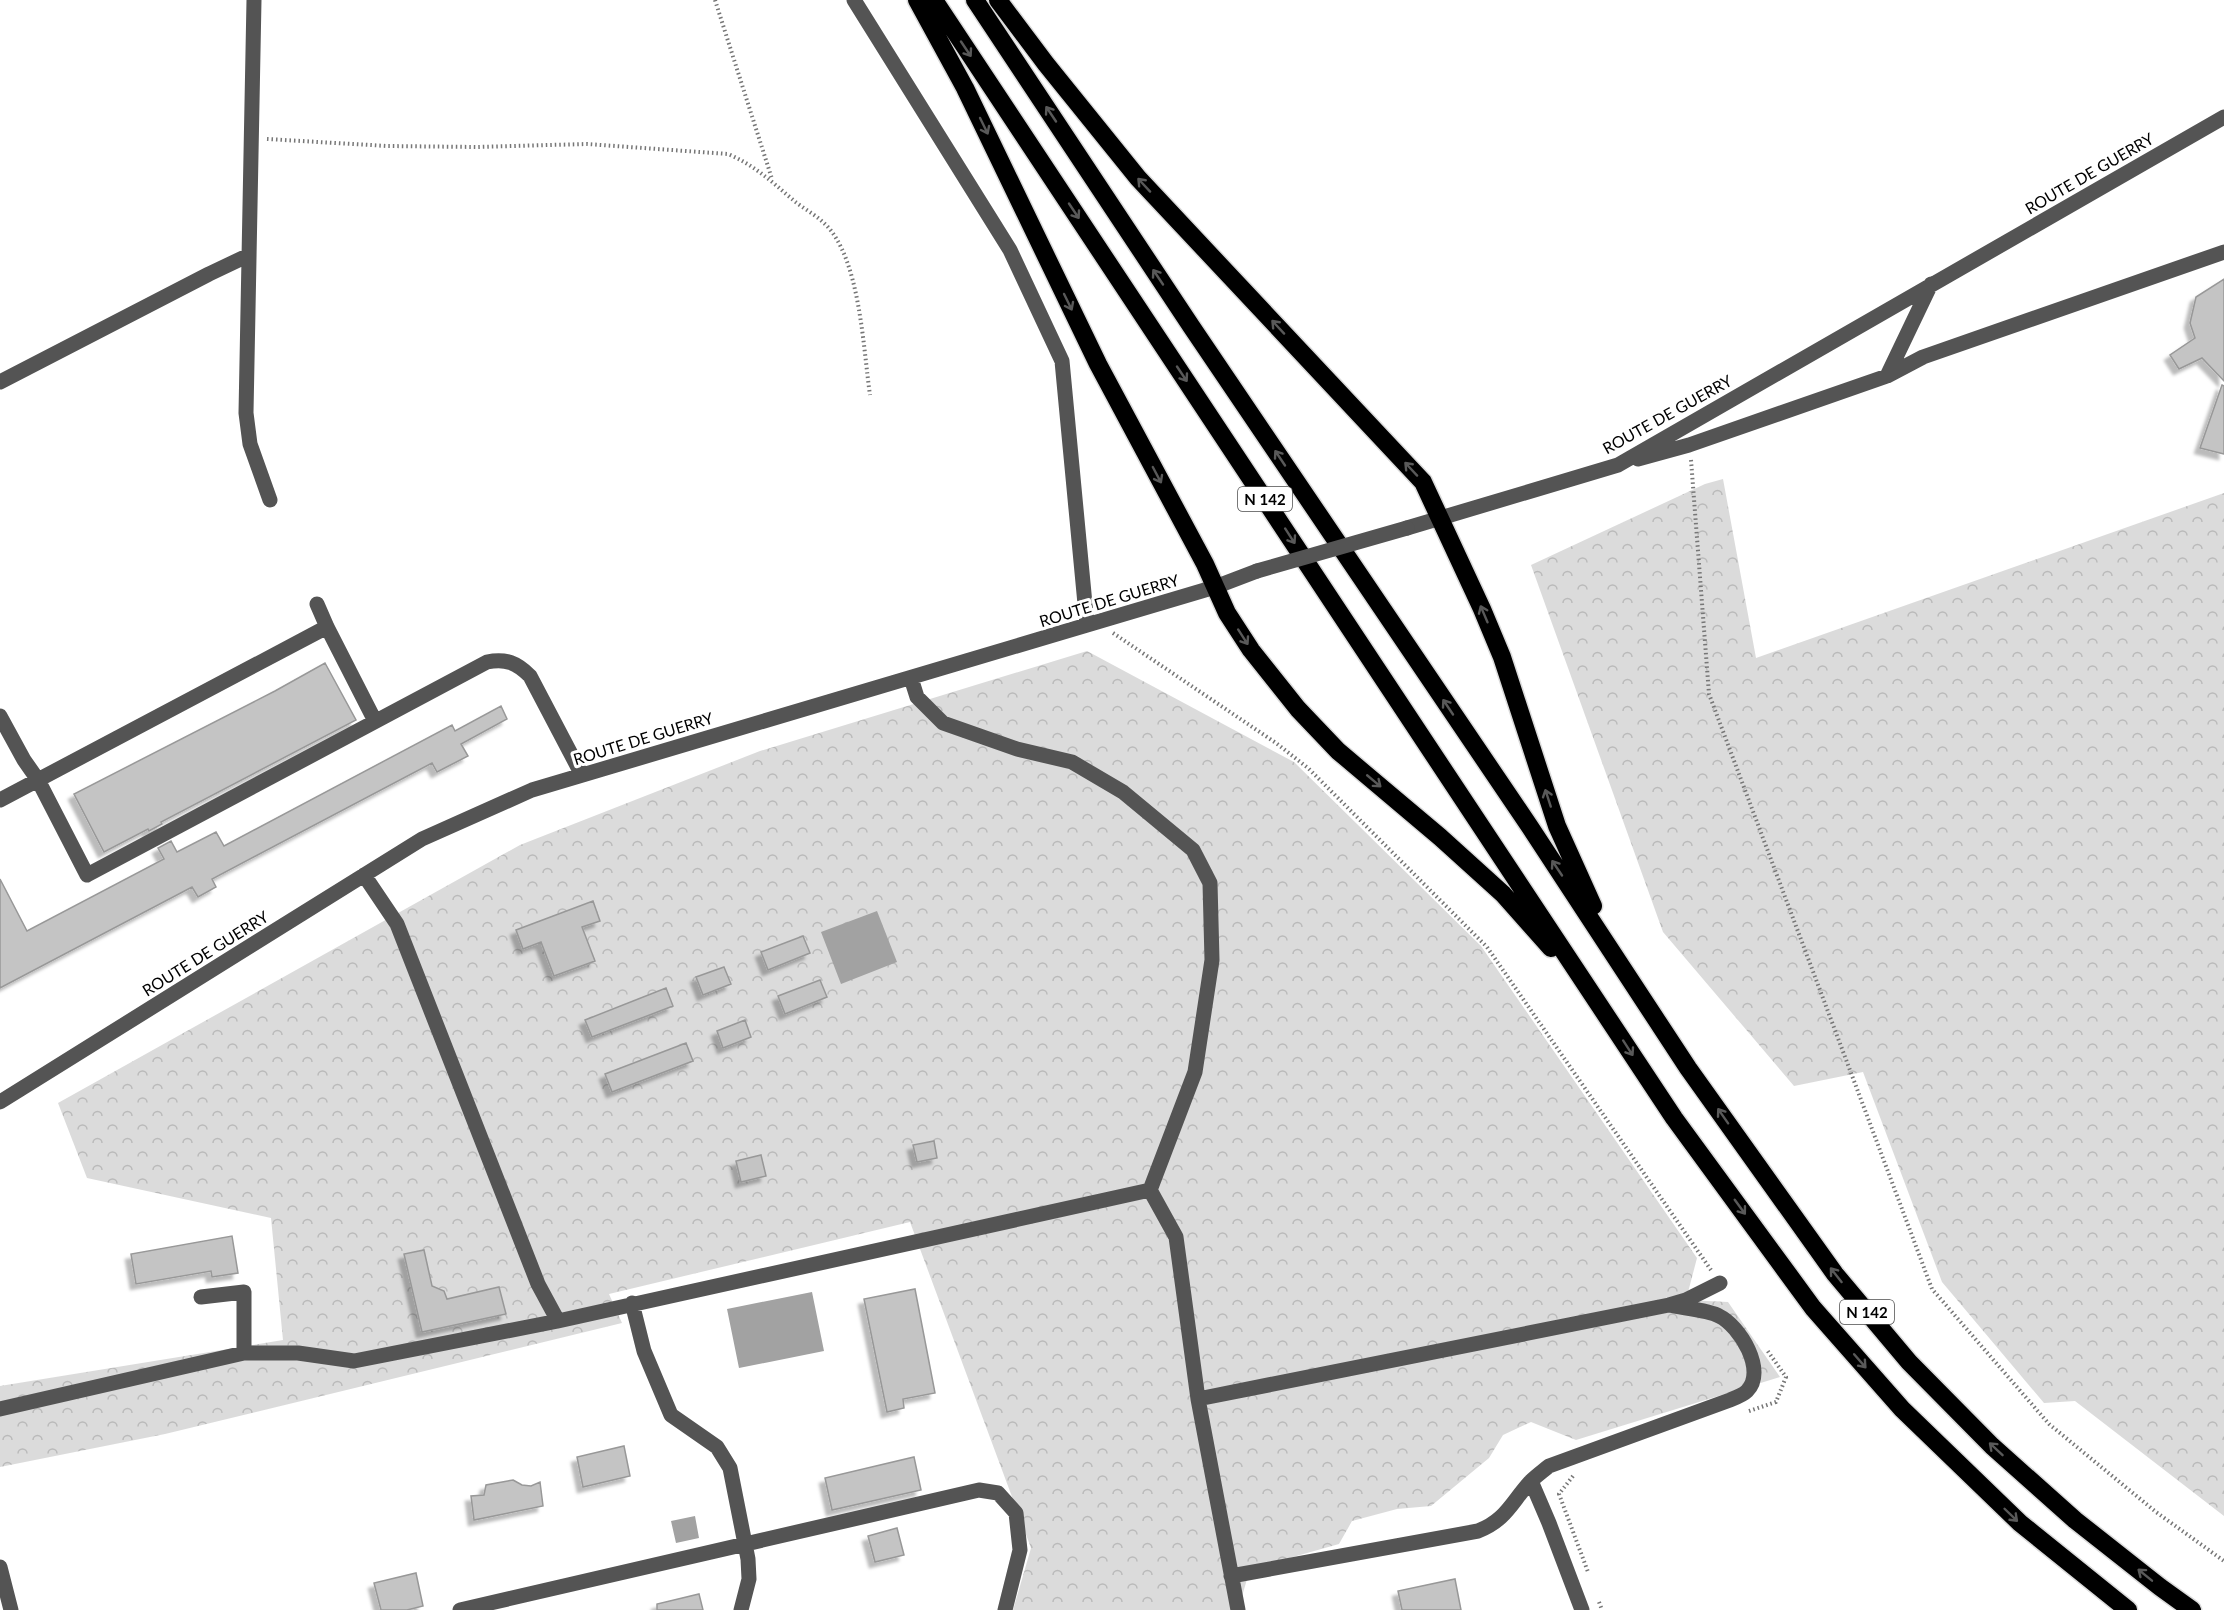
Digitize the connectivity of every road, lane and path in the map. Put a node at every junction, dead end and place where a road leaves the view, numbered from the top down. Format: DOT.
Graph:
graph roads {
  1 [pos="254,0"];
  2 [pos="715,0"];
  3 [pos="855,0"];
  4 [pos="917,0"];
  5 [pos="934,0"];
  6 [pos="975,0"];
  7 [pos="998,0"];
  8 [pos="2224,117"];
  9 [pos="251,139"];
  10 [pos="773,180"];
  11 [pos="2224,252"];
  12 [pos="249,255"];
  13 [pos="1931,284"];
  14 [pos="1887,376"];
  15 [pos="0,382"];
  16 [pos="870,395"];
  17 [pos="1689,445"];
  18 [pos="1618,465"];
  19 [pos="270,500"];
  20 [pos="1440,520"];
  21 [pos="1215,586"];
  22 [pos="317,604"];
  23 [pos="1092,624"];
  24 [pos="327,627"];
  25 [pos="911,678"];
  26 [pos="0,716"];
  27 [pos="375,721"];
  28 [pos="582,775"];
  29 [pos="38,780"];
  30 [pos="0,800"];
  31 [pos="364,874"];
  32 [pos="1613,952"];
  33 [pos="1596,999"];
  34 [pos="0,1102"];
  35 [pos="1150,1190"];
  36 [pos="1720,1283"];
  37 [pos="201,1297"];
  38 [pos="632,1303"];
  39 [pos="1669,1305"];
  40 [pos="558,1321"];
  41 [pos="1766,1349"];
  42 [pos="244,1353"];
  43 [pos="1198,1399"];
  44 [pos="0,1409"];
  45 [pos="1744,1413"];
  46 [pos="1583,1473"];
  47 [pos="1531,1481"];
  48 [pos="746,1545"];
  49 [pos="2224,1562"];
  50 [pos="0,1566"];
  51 [pos="1231,1576"];
  52 [pos="1590,1578"];
  53 [pos="1598,1599"];
  54 [pos="11,1610"];
  55 [pos="460,1610"];
  56 [pos="741,1610"];
  57 [pos="1005,1610"];
  58 [pos="1238,1610"];
  59 [pos="1582,1610"];
  60 [pos="1602,1610"];
  61 [pos="2128,1610"];
  62 [pos="2192,1610"];
  1 -- 9 [label="street"];
  2 -- 10 [label="path"];
  3 -- 23 [label="street"];
  4 -- 21 [label="highway, one-way"];
  5 -- 33 [label="highway, N 142, one-way"];
  32 -- 6 [label="highway, N 142, one-way"];
  20 -- 7 [label="highway, one-way"];
  8 -- 13 [label="street, ROUTE DE GUERRY"];
  9 -- 10 [label="path"];
  9 -- 12 [label="street"];
  10 -- 16 [label="path"];
  11 -- 14 [label="street"];
  12 -- 15 [label="street"];
  12 -- 19 [label="street"];
  13 -- 14 [label="street"];
  13 -- 18 [label="street, ROUTE DE GUERRY"];
  14 -- 17 [label="street"];
  17 -- 18 [label="street"];
  17 -- 49 [label="path"];
  18 -- 20 [label="street, ROUTE DE GUERRY"];
  20 -- 21 [label="street, ROUTE DE GUERRY, bridge"];
  32 -- 20 [label="highway, one-way"];
  21 -- 23 [label="street, ROUTE DE GUERRY"];
  21 -- 33 [label="highway, one-way"];
  22 -- 24 [label="street"];
  23 -- 25 [label="street, ROUTE DE GUERRY"];
  23 -- 36 [label="path"];
  24 -- 27 [label="street"];
  24 -- 29 [label="street"];
  25 -- 28 [label="street, ROUTE DE GUERRY"];
  25 -- 35 [label="street"];
  26 -- 29 [label="street"];
  27 -- 28 [label="street"];
  27 -- 29 [label="street"];
  28 -- 31 [label="street, ROUTE DE GUERRY"];
  29 -- 30 [label="street"];
  31 -- 34 [label="street, ROUTE DE GUERRY"];
  31 -- 40 [label="street"];
  62 -- 32 [label="highway, N 142, one-way"];
  33 -- 61 [label="highway, N 142, one-way"];
  35 -- 38 [label="street"];
  35 -- 43 [label="street"];
  36 -- 39 [label="street"];
  37 -- 42 [label="street"];
  38 -- 40 [label="street"];
  38 -- 48 [label="street"];
  39 -- 43 [label="street"];
  39 -- 47 [label="street"];
  40 -- 42 [label="street"];
  41 -- 45 [label="path"];
  42 -- 44 [label="street"];
  43 -- 51 [label="street"];
  46 -- 52 [label="path"];
  47 -- 51 [label="street"];
  47 -- 59 [label="street"];
  48 -- 55 [label="street"];
  48 -- 56 [label="street"];
  48 -- 57 [label="street"];
  50 -- 54 [label="street"];
  51 -- 58 [label="street"];
  53 -- 60 [label="path"];
}
